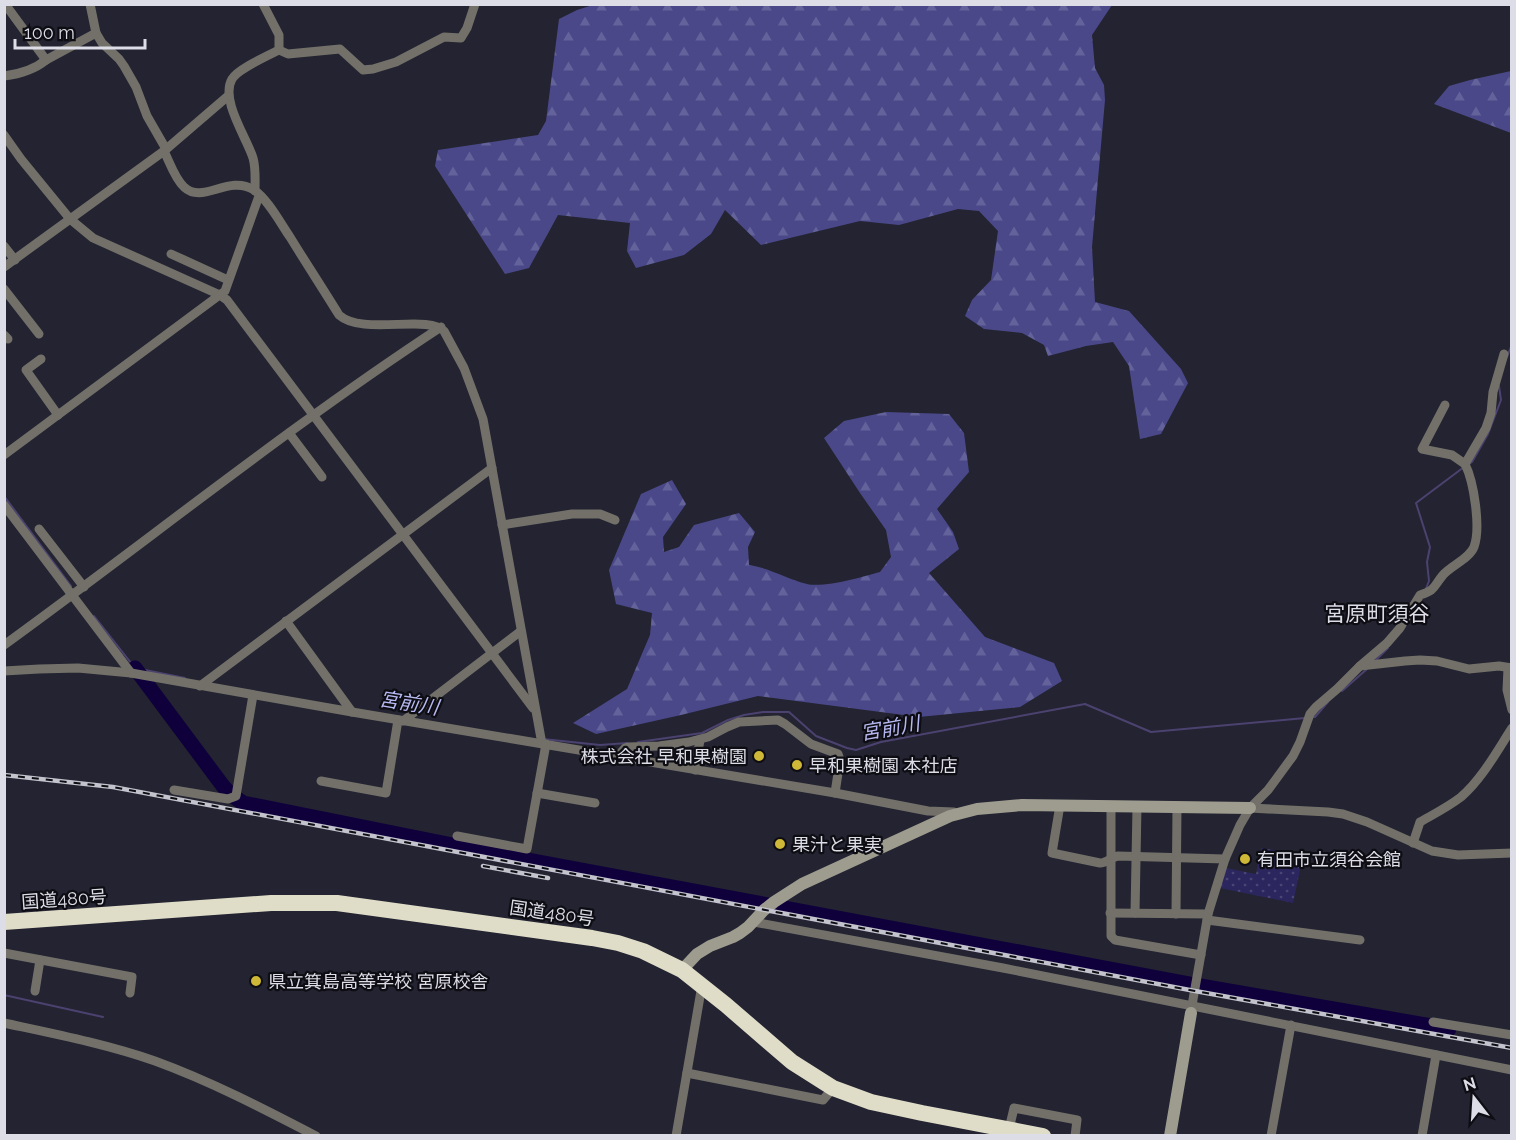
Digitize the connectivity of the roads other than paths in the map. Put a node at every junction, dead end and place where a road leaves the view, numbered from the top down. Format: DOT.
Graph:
graph roads {
  1 [pos="5,4"];
  2 [pos="90,4"];
  3 [pos="263,4"];
  4 [pos="475,4"];
  5 [pos="96,33"];
  6 [pos="279,50"];
  7 [pos="46,60"];
  8 [pos="4,76"];
  9 [pos="228,96"];
  10 [pos="4,135"];
  11 [pos="165,150"];
  12 [pos="257,193"];
  13 [pos="70,219"];
  14 [pos="4,246"];
  15 [pos="171,254"];
  16 [pos="15,260"];
  17 [pos="4,267"];
  18 [pos="228,280"];
  19 [pos="4,290"];
  20 [pos="220,295"];
  21 [pos="441,327"];
  22 [pos="39,334"];
  23 [pos="1504,354"];
  24 [pos="41,358"];
  25 [pos="1445,405"];
  26 [pos="58,415"];
  27 [pos="314,415"];
  28 [pos="289,433"];
  29 [pos="4,455"];
  30 [pos="1465,464"];
  31 [pos="492,468"];
  32 [pos="322,477"];
  33 [pos="4,505"];
  34 [pos="615,520"];
  35 [pos="502,525"];
  36 [pos="39,529"];
  37 [pos="402,534"];
  38 [pos="84,587"];
  39 [pos="72,596"];
  40 [pos="286,621"];
  41 [pos="521,631"];
  42 [pos="4,645"];
  43 [pos="492,653"];
  44 [pos="1360,666"];
  45 [pos="1510,668"];
  46 [pos="4,671"];
  47 [pos="131,673"];
  48 [pos="200,686"];
  49 [pos="253,695"];
  50 [pos="535,710"];
  51 [pos="1512,711"];
  52 [pos="352,712"];
  53 [pos="401,720"];
  54 [pos="1512,728"];
  55 [pos="700,740"];
  56 [pos="544,744"];
  57 [pos="616,757"];
  58 [pos="694,770"];
  59 [pos="321,781"];
  60 [pos="174,790"];
  61 [pos="537,793"];
  62 [pos="835,793"];
  63 [pos="595,803"];
  64 [pos="1060,805"];
  65 [pos="1111,806"];
  66 [pos="1137,806"];
  67 [pos="1177,807"];
  68 [pos="1250,808"];
  69 [pos="959,813"];
  70 [pos="457,836"];
  71 [pos="1413,843"];
  72 [pos="1512,853"];
  73 [pos="1136,856"];
  74 [pos="1177,858"];
  75 [pos="1111,859"];
  76 [pos="1225,859"];
  77 [pos="1110,913"];
  78 [pos="1135,913"];
  79 [pos="1176,914"];
  80 [pos="1208,917"];
  81 [pos="4,922"];
  82 [pos="754,922"];
  83 [pos="1360,940"];
  84 [pos="4,953"];
  85 [pos="1201,955"];
  86 [pos="40,960"];
  87 [pos="682,970"];
  88 [pos="702,985"];
  89 [pos="35,991"];
  90 [pos="130,993"];
  91 [pos="1191,1009"];
  92 [pos="1433,1022"];
  93 [pos="4,1023"];
  94 [pos="1291,1025"];
  95 [pos="1512,1035"];
  96 [pos="1437,1055"];
  97 [pos="1512,1070"];
  98 [pos="687,1073"];
  99 [pos="833,1088"];
  100 [pos="1009,1129"];
  101 [pos="316,1136"];
  102 [pos="676,1136"];
  103 [pos="1043,1136"];
  104 [pos="1075,1136"];
  105 [pos="1170,1136"];
  106 [pos="1271,1136"];
  107 [pos="1422,1136"];
  1 -- 7 [label="street"];
  2 -- 5 [label="street"];
  3 -- 6 [label="street"];
  4 -- 6 [label="street"];
  5 -- 7 [label="street"];
  5 -- 11 [label="street"];
  6 -- 9 [label="street"];
  7 -- 8 [label="street"];
  9 -- 11 [label="street"];
  9 -- 12 [label="street"];
  10 -- 13 [label="street"];
  11 -- 12 [label="street"];
  11 -- 13 [label="street"];
  12 -- 18 [label="street"];
  12 -- 21 [label="street"];
  13 -- 16 [label="street"];
  13 -- 20 [label="street"];
  14 -- 16 [label="street"];
  15 -- 18 [label="street"];
  16 -- 17 [label="street"];
  18 -- 20 [label="street"];
  19 -- 22 [label="street"];
  20 -- 26 [label="street"];
  20 -- 27 [label="street"];
  21 -- 27 [label="street"];
  21 -- 31 [label="street"];
  23 -- 30 [label="street"];
  24 -- 26 [label="street"];
  25 -- 30 [label="street"];
  26 -- 29 [label="street"];
  27 -- 28 [label="street"];
  27 -- 37 [label="street"];
  28 -- 32 [label="street"];
  28 -- 38 [label="street"];
  30 -- 44 [label="street"];
  31 -- 35 [label="street"];
  31 -- 37 [label="street"];
  33 -- 39 [label="street"];
  34 -- 35 [label="street"];
  35 -- 41 [label="street"];
  36 -- 38 [label="street"];
  37 -- 40 [label="street"];
  37 -- 43 [label="street"];
  38 -- 39 [label="street"];
  39 -- 42 [label="street"];
  39 -- 47 [label="street"];
  40 -- 48 [label="street"];
  40 -- 52 [label="street"];
  41 -- 43 [label="street"];
  41 -- 50 [label="street"];
  43 -- 50 [label="street"];
  43 -- 53 [label="street"];
  44 -- 45 [label="street"];
  44 -- 68 [label="street"];
  45 -- 51 [label="street"];
  46 -- 47 [label="street"];
  47 -- 48 [label="street"];
  48 -- 49 [label="street"];
  49 -- 52 [label="street"];
  49 -- 60 [label="street"];
  50 -- 56 [label="street"];
  52 -- 53 [label="street"];
  53 -- 56 [label="street"];
  53 -- 59 [label="street"];
  54 -- 71 [label="street"];
  55 -- 57 [label="street"];
  55 -- 58 [label="street"];
  55 -- 62 [label="street"];
  56 -- 57 [label="street"];
  56 -- 61 [label="street"];
  57 -- 58 [label="street"];
  58 -- 62 [label="street"];
  61 -- 63 [label="street"];
  61 -- 70 [label="street"];
  62 -- 69 [label="street"];
  64 -- 65 [label="street"];
  64 -- 69 [label="street"];
  64 -- 75 [label="street"];
  65 -- 66 [label="street"];
  65 -- 75 [label="street"];
  66 -- 67 [label="street"];
  66 -- 73 [label="street"];
  67 -- 68 [label="street"];
  67 -- 74 [label="street"];
  68 -- 71 [label="street"];
  68 -- 76 [label="street"];
  69 -- 82 [label="street"];
  71 -- 72 [label="street"];
  73 -- 74 [label="street"];
  73 -- 75 [label="street"];
  73 -- 78 [label="street"];
  74 -- 76 [label="street"];
  74 -- 79 [label="street"];
  75 -- 77 [label="street"];
  76 -- 80 [label="street"];
  77 -- 78 [label="street"];
  77 -- 85 [label="street"];
  78 -- 79 [label="street"];
  79 -- 80 [label="street"];
  80 -- 83 [label="street"];
  80 -- 85 [label="street"];
  81 -- 87 [label="highway, 国道480号"];
  82 -- 87 [label="street"];
  82 -- 91 [label="street"];
  84 -- 86 [label="street"];
  85 -- 91 [label="street"];
  86 -- 89 [label="street"];
  86 -- 90 [label="street"];
  87 -- 88 [label="highway, 国道480号"];
  88 -- 98 [label="street"];
  88 -- 99 [label="highway, 国道480号"];
  91 -- 94 [label="street"];
  91 -- 105 [label="street"];
  92 -- 95 [label="street"];
  93 -- 101 [label="street"];
  94 -- 96 [label="street"];
  94 -- 106 [label="street"];
  96 -- 97 [label="street"];
  96 -- 107 [label="street"];
  98 -- 99 [label="street"];
  98 -- 102 [label="street"];
  99 -- 100 [label="highway, 国道480号"];
  100 -- 103 [label="highway, 国道480号"];
  100 -- 104 [label="street"];
}
